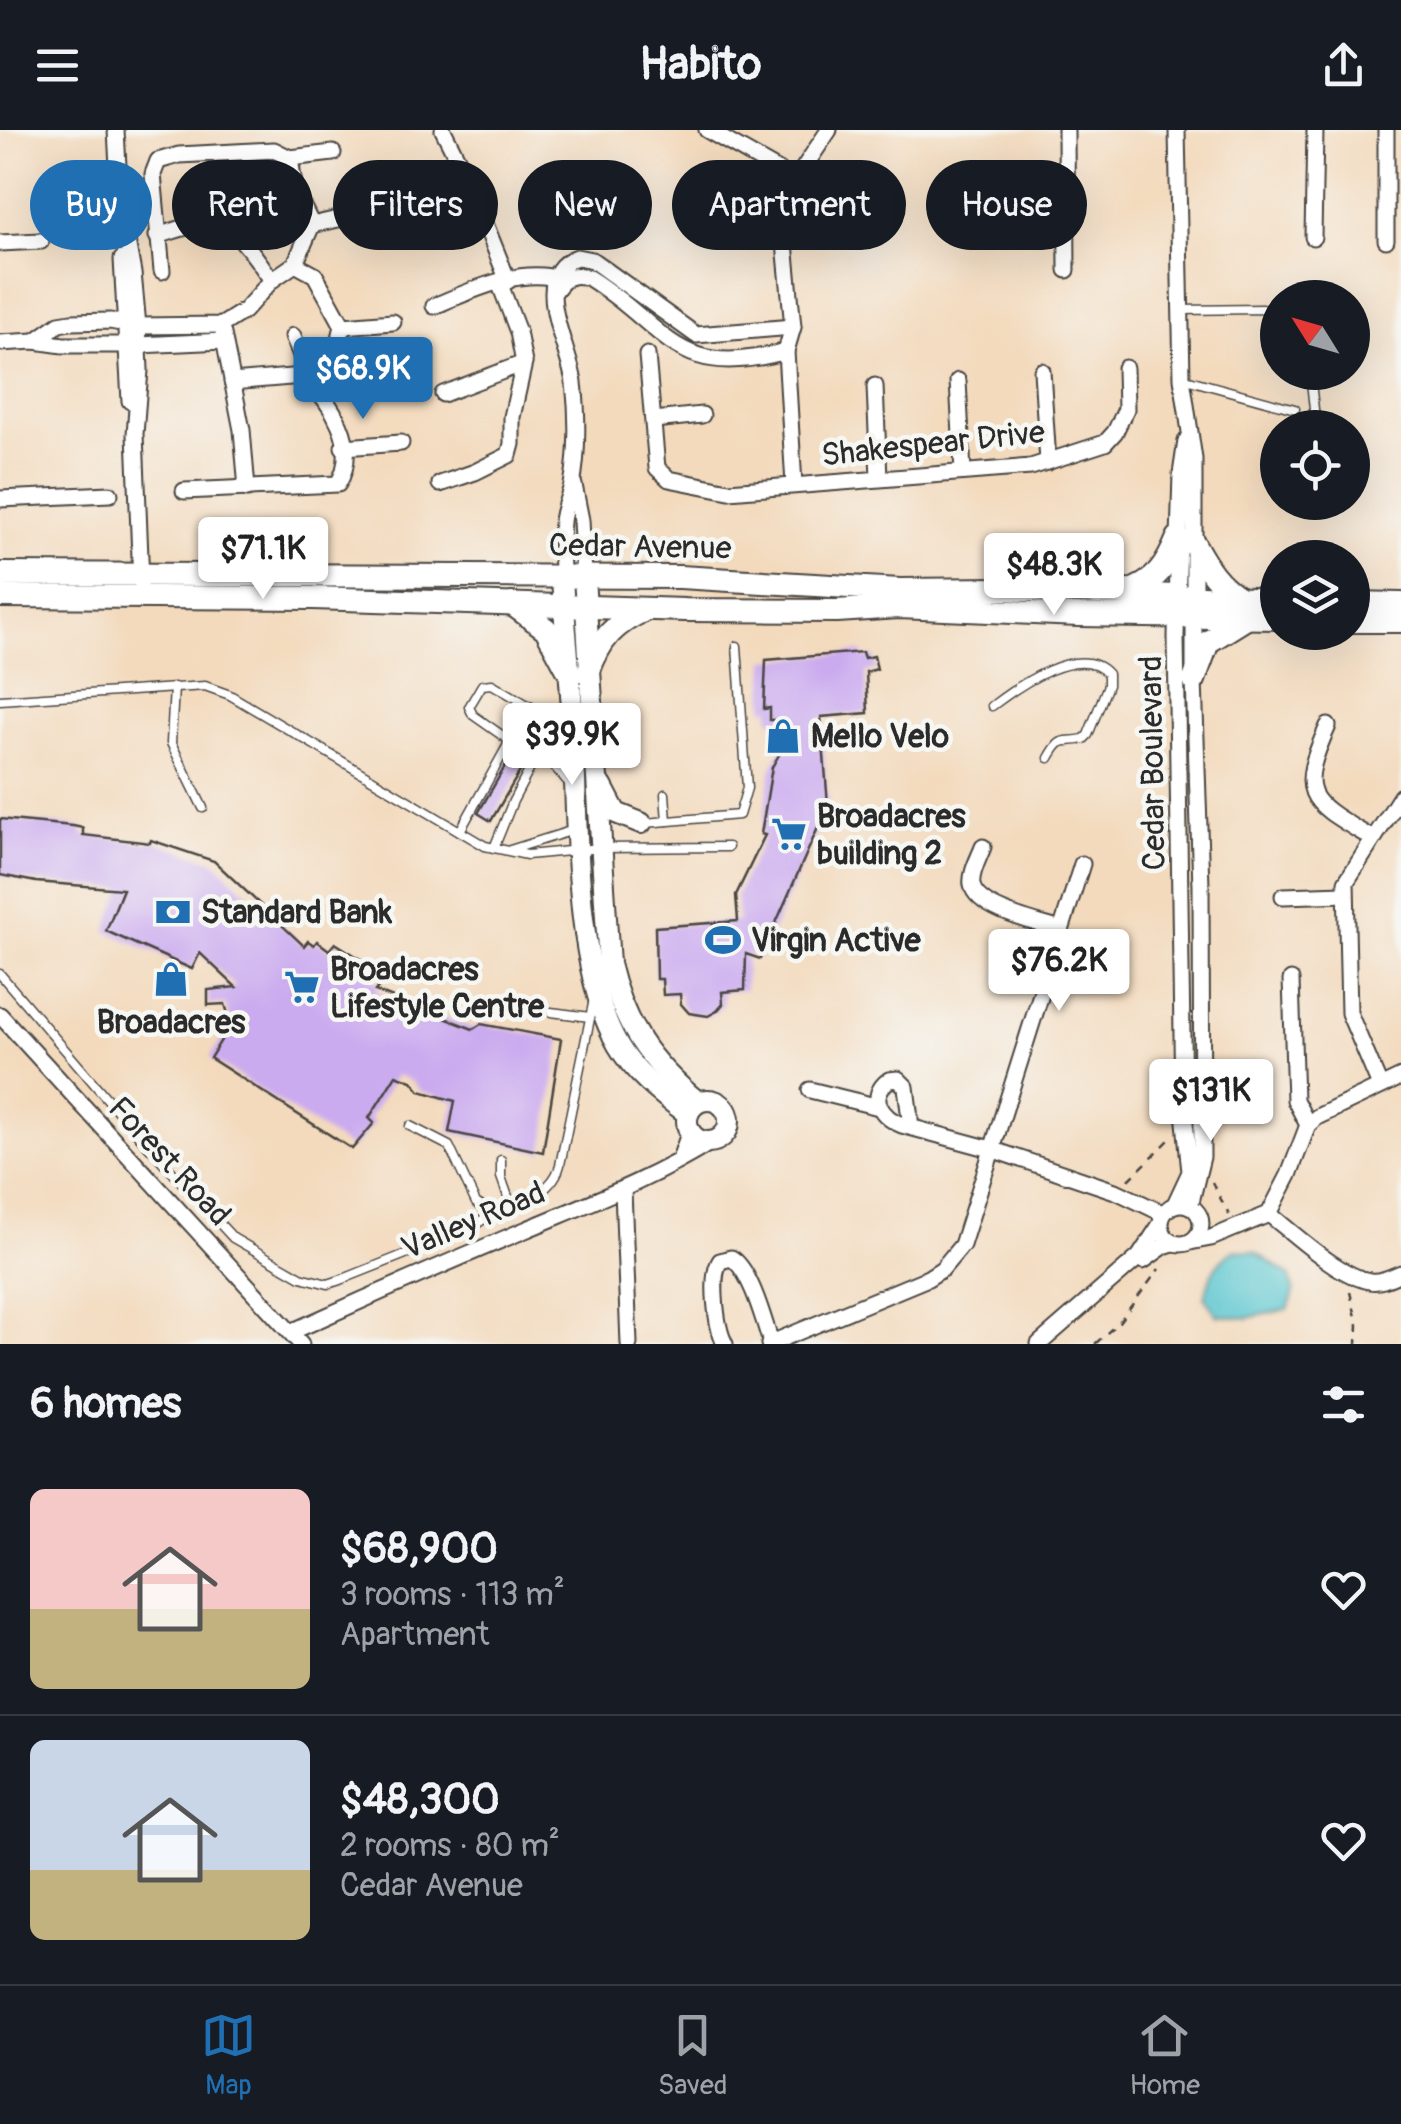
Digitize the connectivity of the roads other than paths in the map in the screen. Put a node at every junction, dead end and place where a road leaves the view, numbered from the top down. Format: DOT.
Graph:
graph roads {
  1 [pos="116,130"];
  2 [pos="443,130"];
  3 [pos="707,130"];
  4 [pos="828,130"];
  5 [pos="1066,130"];
  6 [pos="1177,130"];
  7 [pos="1315,130"];
  8 [pos="1386,130"];
  9 [pos="333,153"];
  10 [pos="290,158"];
  11 [pos="118,160"];
  12 [pos="458,160"];
  13 [pos="757,160"];
  14 [pos="807,160"];
  15 [pos="157,236"];
  16 [pos="1313,238"];
  17 [pos="1386,240"];
  18 [pos="30,242"];
  19 [pos="0,243"];
  20 [pos="125,250"];
  21 [pos="128,250"];
  22 [pos="301,250"];
  23 [pos="493,250"];
  24 [pos="787,250"];
  25 [pos="295,264"];
  26 [pos="1067,270"];
  27 [pos="162,271"];
  28 [pos="272,280"];
  29 [pos="504,281"];
  30 [pos="557,284"];
  31 [pos="135,288"];
  32 [pos="434,306"];
  33 [pos="1260,309"];
  34 [pos="1179,310"];
  35 [pos="670,318"];
  36 [pos="393,322"];
  37 [pos="165,324"];
  38 [pos="131,326"];
  39 [pos="343,326"];
  40 [pos="793,327"];
  41 [pos="223,333"];
  42 [pos="657,333"];
  43 [pos="293,336"];
  44 [pos="35,341"];
  45 [pos="107,343"];
  46 [pos="0,344"];
  47 [pos="132,345"];
  48 [pos="786,351"];
  49 [pos="647,355"];
  50 [pos="524,363"];
  51 [pos="127,364"];
  52 [pos="1126,368"];
  53 [pos="1042,371"];
  54 [pos="305,374"];
  55 [pos="1182,378"];
  56 [pos="232,382"];
  57 [pos="958,382"];
  58 [pos="876,386"];
  59 [pos="443,394"];
  60 [pos="1294,408"];
  61 [pos="702,415"];
  62 [pos="654,420"];
  63 [pos="135,434"];
  64 [pos="401,443"];
  65 [pos="344,447"];
  66 [pos="1048,462"];
  67 [pos="963,472"];
  68 [pos="879,478"];
  69 [pos="440,484"];
  70 [pos="794,486"];
  71 [pos="247,489"];
  72 [pos="184,491"];
  73 [pos="110,494"];
  74 [pos="0,499"];
  75 [pos="1186,540"];
  76 [pos="0,574"];
  77 [pos="140,574"];
  78 [pos="573,577"];
  79 [pos="0,596"];
  80 [pos="1114,596"];
  81 [pos="141,598"];
  82 [pos="1370,603"];
  83 [pos="512,604"];
  84 [pos="574,604"];
  85 [pos="1260,604"];
  86 [pos="1401,604"];
  87 [pos="1186,606"];
  88 [pos="650,607"];
  89 [pos="1245,608"];
  90 [pos="1260,613"];
  91 [pos="1401,620"];
  92 [pos="1370,621"];
  93 [pos="737,646"];
  94 [pos="578,670"];
  95 [pos="1194,680"];
  96 [pos="174,687"];
  97 [pos="0,700"];
  98 [pos="992,706"];
  99 [pos="1328,726"];
  100 [pos="574,739"];
  101 [pos="510,741"];
  102 [pos="533,741"];
  103 [pos="539,758"];
  104 [pos="1049,758"];
  105 [pos="597,775"];
  106 [pos="576,792"];
  107 [pos="664,794"];
  108 [pos="1401,796"];
  109 [pos="202,808"];
  110 [pos="666,821"];
  111 [pos="641,824"];
  112 [pos="460,831"];
  113 [pos="589,839"];
  114 [pos="1372,839"];
  115 [pos="728,847"];
  116 [pos="984,847"];
  117 [pos="494,848"];
  118 [pos="510,850"];
  119 [pos="1082,864"];
  120 [pos="1345,894"];
  121 [pos="1282,896"];
  122 [pos="1061,930"];
  123 [pos="0,974"];
  124 [pos="1291,980"];
  125 [pos="605,986"];
  126 [pos="551,1012"];
  127 [pos="0,1015"];
  128 [pos="590,1017"];
  129 [pos="1182,1032"];
  130 [pos="1201,1032"];
  131 [pos="1401,1077"];
  132 [pos="1380,1086"];
  133 [pos="810,1090"];
  134 [pos="878,1107"];
  135 [pos="692,1116"];
  136 [pos="410,1126"];
  137 [pos="1308,1126"];
  138 [pos="911,1127"];
  139 [pos="713,1142"];
  140 [pos="991,1150"];
  141 [pos="501,1160"];
  142 [pos="678,1163"];
  143 [pos="623,1190"];
  144 [pos="511,1205"];
  145 [pos="498,1210"];
  146 [pos="1172,1212"];
  147 [pos="1269,1214"];
  148 [pos="1201,1224"];
  149 [pos="1231,1229"];
  150 [pos="1181,1243"];
  151 [pos="1401,1273"];
  152 [pos="296,1338"];
  153 [pos="629,1344"];
  154 [pos="725,1344"];
  155 [pos="770,1344"];
  156 [pos="1039,1344"];
  157 [pos="1048,1344"];
  1 -- 11 [label="street"];
  2 -- 12 [label="street"];
  3 -- 13 [label="street"];
  4 -- 14 [label="street"];
  5 -- 26 [label="street"];
  6 -- 34 [label="street"];
  7 -- 16 [label="street"];
  8 -- 17 [label="street"];
  9 -- 10 [label="street"];
  10 -- 15 [label="street"];
  15 -- 27 [label="street"];
  15 -- 28 [label="street"];
  18 -- 19 [label="street"];
  20 -- 38 [label="street"];
  21 -- 31 [label="street"];
  22 -- 25 [label="street"];
  23 -- 29 [label="street"];
  24 -- 40 [label="street"];
  25 -- 28 [label="street"];
  25 -- 39 [label="street"];
  28 -- 41 [label="street"];
  29 -- 30 [label="street"];
  29 -- 32 [label="street"];
  29 -- 50 [label="street"];
  30 -- 35 [label="street"];
  30 -- 42 [label="street"];
  30 -- 78 [label="street"];
  31 -- 37 [label="street"];
  31 -- 38 [label="street"];
  33 -- 34 [label="lane"];
  34 -- 55 [label="street"];
  35 -- 40 [label="street"];
  35 -- 42 [label="street"];
  36 -- 39 [label="street"];
  37 -- 38 [label="street"];
  37 -- 41 [label="street"];
  38 -- 44 [label="street"];
  38 -- 47 [label="street"];
  39 -- 54 [label="street"];
  40 -- 48 [label="street, Shakespear Drive"];
  41 -- 47 [label="street"];
  41 -- 56 [label="street"];
  42 -- 48 [label="street"];
  43 -- 54 [label="street"];
  44 -- 45 [label="street"];
  44 -- 46 [label="street"];
  45 -- 47 [label="street"];
  45 -- 51 [label="street"];
  47 -- 51 [label="street"];
  47 -- 63 [label="street"];
  48 -- 70 [label="street, Shakespear Drive"];
  49 -- 62 [label="street"];
  50 -- 59 [label="street"];
  50 -- 69 [label="street"];
  51 -- 63 [label="street"];
  52 -- 66 [label="street, Shakespear Drive"];
  53 -- 66 [label="street"];
  54 -- 56 [label="street"];
  54 -- 65 [label="street"];
  55 -- 60 [label="lane"];
  55 -- 75 [label="street"];
  56 -- 71 [label="street"];
  57 -- 67 [label="street"];
  58 -- 68 [label="street"];
  61 -- 62 [label="street"];
  62 -- 70 [label="street, Shakespear Drive"];
  63 -- 77 [label="street"];
  64 -- 65 [label="street"];
  65 -- 71 [label="street"];
  66 -- 67 [label="street, Shakespear Drive"];
  67 -- 68 [label="street, Shakespear Drive"];
  68 -- 70 [label="street, Shakespear Drive"];
  71 -- 72 [label="street"];
  73 -- 74 [label="street"];
  75 -- 80 [label="main road"];
  75 -- 87 [label="street"];
  75 -- 89 [label="main road"];
  76 -- 77 [label="main road, Cedar Avenue"];
  77 -- 78 [label="main road, Cedar Avenue"];
  77 -- 81 [label="street"];
  78 -- 80 [label="main road, Cedar Avenue"];
  78 -- 84 [label="street"];
  79 -- 81 [label="main road, Cedar Avenue"];
  80 -- 87 [label="main road, Cedar Avenue"];
  81 -- 83 [label="main road, Cedar Avenue"];
  82 -- 86 [label="main road"];
  83 -- 84 [label="main road, Cedar Avenue"];
  83 -- 94 [label="main road"];
  84 -- 88 [label="main road, Cedar Avenue"];
  84 -- 94 [label="street"];
  85 -- 89 [label="main road, Cedar Avenue"];
  87 -- 88 [label="main road, Cedar Avenue"];
  87 -- 89 [label="main road, Cedar Avenue"];
  87 -- 95 [label="street, Cedar Boulevard"];
  87 -- 129 [label="street, Cedar Boulevard"];
  88 -- 94 [label="main road"];
  89 -- 90 [label="main road, Cedar Avenue"];
  89 -- 95 [label="main road"];
  91 -- 92 [label="main road"];
  93 -- 110 [label="lane"];
  94 -- 100 [label="street"];
  94 -- 105 [label="street"];
  95 -- 130 [label="street, Cedar Boulevard"];
  96 -- 97 [label="lane"];
  96 -- 109 [label="lane"];
  96 -- 112 [label="lane"];
  98 -- 104 [label="lane"];
  99 -- 114 [label="street"];
  100 -- 103 [label="lane"];
  100 -- 106 [label="street"];
  101 -- 102 [label="lane"];
  101 -- 102 [label="lane"];
  101 -- 112 [label="lane"];
  102 -- 103 [label="lane"];
  103 -- 106 [label="lane"];
  103 -- 117 [label="lane"];
  105 -- 111 [label="street"];
  105 -- 113 [label="street"];
  106 -- 113 [label="street"];
  107 -- 110 [label="lane"];
  108 -- 114 [label="street"];
  110 -- 111 [label="lane"];
  111 -- 113 [label="lane"];
  112 -- 117 [label="lane"];
  113 -- 115 [label="lane"];
  113 -- 118 [label="lane"];
  113 -- 118 [label="lane"];
  113 -- 125 [label="street"];
  114 -- 120 [label="street"];
  116 -- 122 [label="street"];
  117 -- 118 [label="lane"];
  119 -- 122 [label="street"];
  120 -- 121 [label="street"];
  120 -- 132 [label="street"];
  122 -- 140 [label="street"];
  123 -- 145 [label="lane"];
  124 -- 137 [label="street"];
  125 -- 128 [label="lane"];
  125 -- 135 [label="street"];
  126 -- 128 [label="lane"];
  127 -- 152 [label="street, Forest Road"];
  128 -- 144 [label="lane"];
  129 -- 130 [label="street"];
  129 -- 146 [label="street, Cedar Boulevard"];
  130 -- 146 [label="street, Cedar Boulevard"];
  131 -- 132 [label="street"];
  132 -- 137 [label="street"];
  133 -- 134 [label="street"];
  134 -- 138 [label="street"];
  134 -- 138 [label="street"];
  135 -- 139 [label="street"];
  135 -- 139 [label="street"];
  135 -- 142 [label="street"];
  136 -- 145 [label="lane"];
  137 -- 147 [label="street"];
  138 -- 140 [label="street"];
  139 -- 142 [label="street, Valley Road"];
  140 -- 146 [label="street"];
  140 -- 155 [label="street"];
  141 -- 144 [label="lane"];
  142 -- 143 [label="street, Valley Road"];
  143 -- 152 [label="street, Valley Road"];
  143 -- 153 [label="street"];
  144 -- 145 [label="lane"];
  146 -- 148 [label="street"];
  146 -- 150 [label="street"];
  146 -- 156 [label="street"];
  147 -- 149 [label="street"];
  147 -- 151 [label="street"];
  148 -- 149 [label="street"];
  148 -- 150 [label="street"];
  149 -- 150 [label="street"];
  150 -- 157 [label="street"];
  154 -- 155 [label="street"];
}
